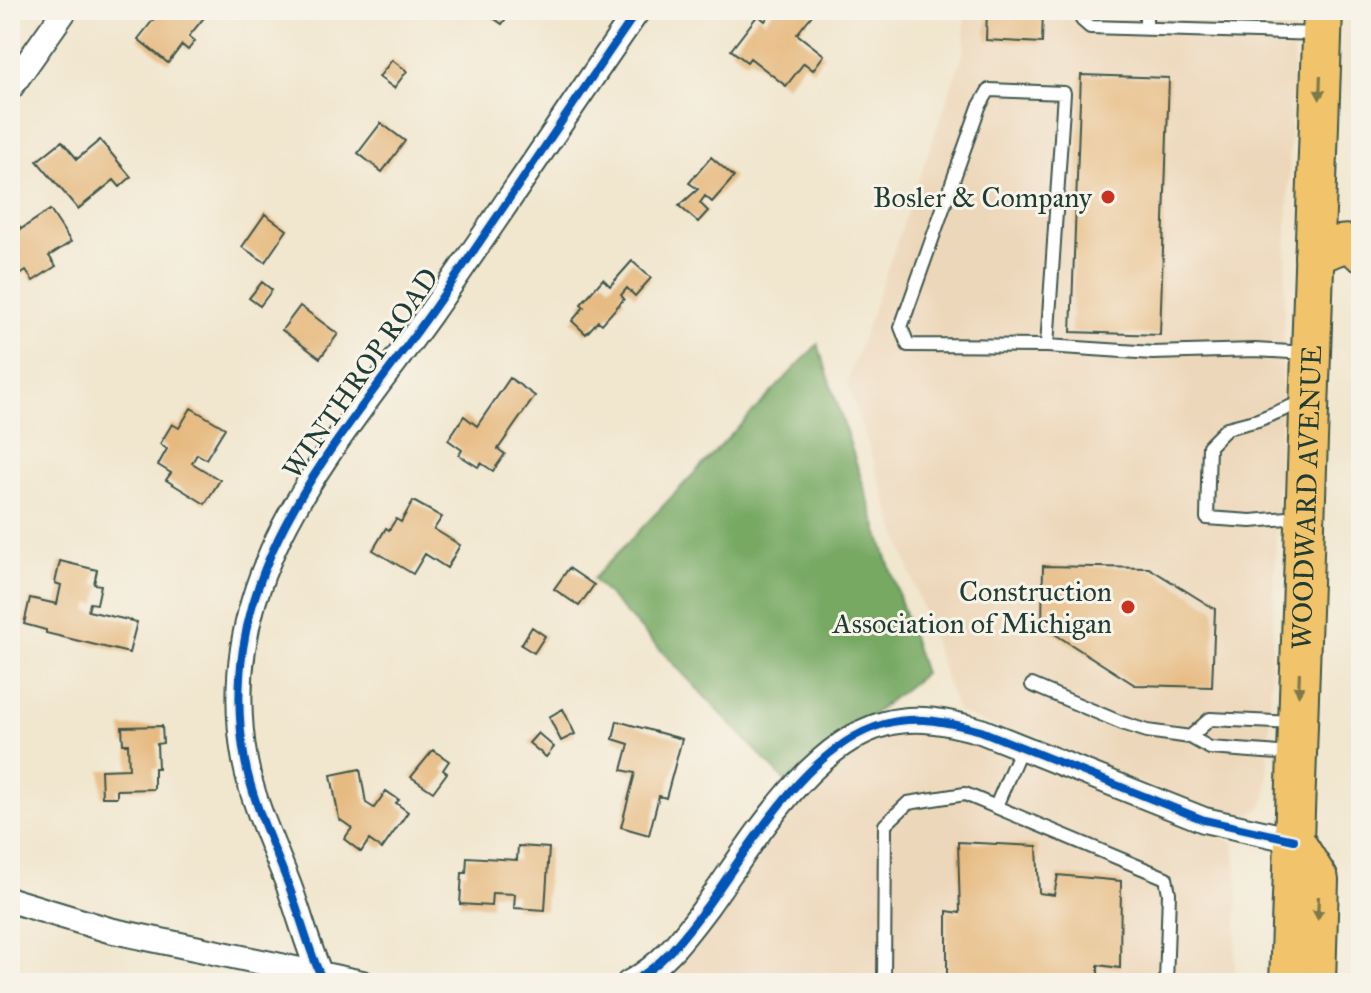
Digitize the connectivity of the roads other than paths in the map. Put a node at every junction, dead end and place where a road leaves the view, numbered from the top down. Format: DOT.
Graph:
graph roads {
  1 [pos="65,10"];
  2 [pos="638,10"];
  3 [pos="1082,10"];
  4 [pos="1146,10"];
  5 [pos="1323,22"];
  6 [pos="1146,28"];
  7 [pos="10,88"];
  8 [pos="1361,252"];
  9 [pos="1314,256"];
  10 [pos="1047,346"];
  11 [pos="1311,353"];
  12 [pos="1309,400"];
  13 [pos="1305,517"];
  14 [pos="1032,685"];
  15 [pos="1190,737"];
  16 [pos="1297,738"];
  17 [pos="1021,748"];
  18 [pos="996,806"];
  19 [pos="1294,840"];
  20 [pos="10,900"];
  21 [pos="322,980"];
  22 [pos="634,982"];
  23 [pos="362,983"];
  24 [pos="884,983"];
  25 [pos="1166,983"];
  26 [pos="1289,983"];
  27 [pos="1316,983"];
  1 -- 7 [label="street"];
  2 -- 21 [label="street, WINTHROP ROAD"];
  3 -- 6 [label="lane"];
  4 -- 6 [label="lane"];
  5 -- 6 [label="lane"];
  5 -- 9 [label="main road, WOODWARD AVENUE, one-way"];
  8 -- 9 [label="main road"];
  9 -- 11 [label="main road, WOODWARD AVENUE"];
  10 -- 10 [label="lane"];
  10 -- 11 [label="lane"];
  11 -- 12 [label="main road, WOODWARD AVENUE"];
  12 -- 13 [label="main road, WOODWARD AVENUE"];
  12 -- 13 [label="lane"];
  13 -- 16 [label="main road, WOODWARD AVENUE, one-way"];
  14 -- 15 [label="lane"];
  15 -- 16 [label="lane"];
  15 -- 16 [label="lane"];
  16 -- 19 [label="main road, WOODWARD AVENUE"];
  17 -- 18 [label="lane"];
  17 -- 19 [label="street"];
  17 -- 22 [label="street"];
  18 -- 24 [label="lane"];
  18 -- 25 [label="lane"];
  19 -- 26 [label="main road, WOODWARD AVENUE"];
  19 -- 27 [label="main road, one-way"];
  20 -- 21 [label="street"];
  21 -- 23 [label="street"];
}
